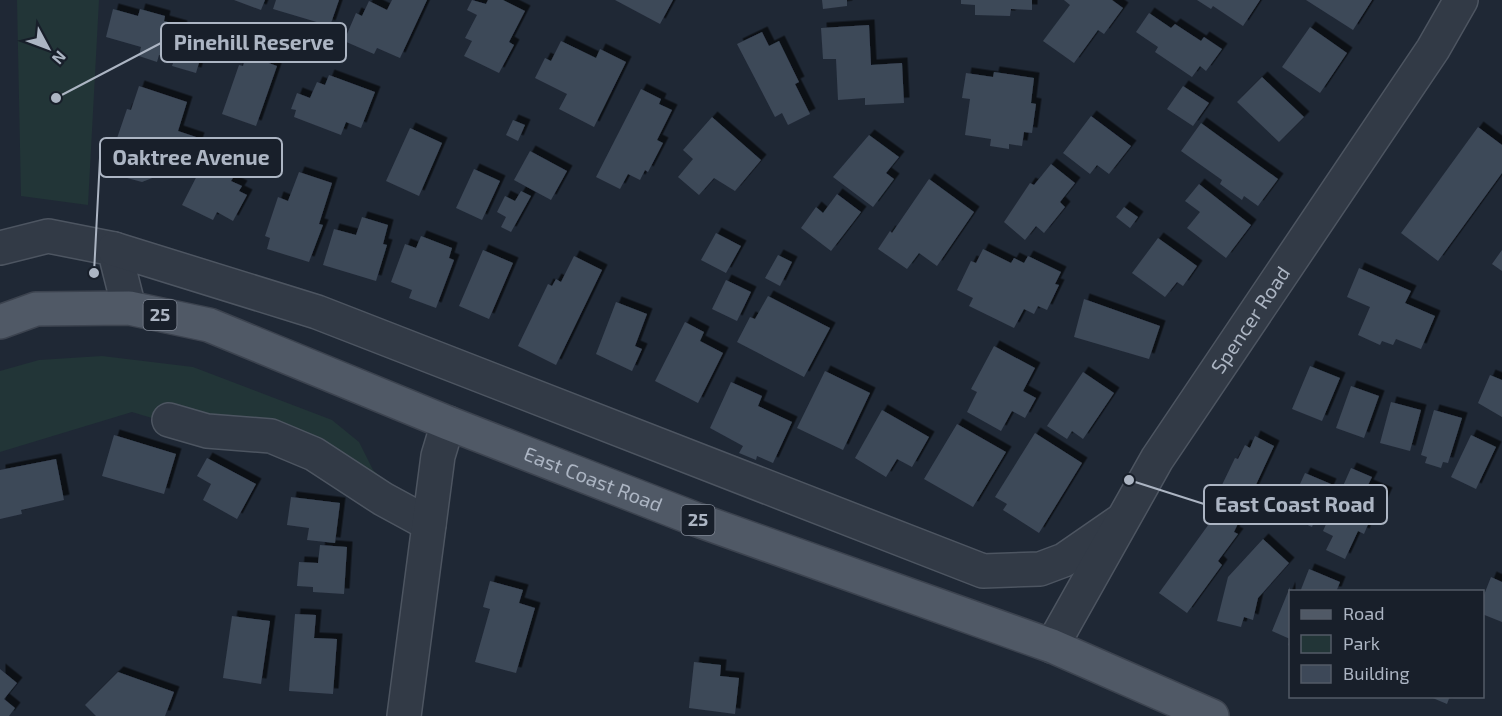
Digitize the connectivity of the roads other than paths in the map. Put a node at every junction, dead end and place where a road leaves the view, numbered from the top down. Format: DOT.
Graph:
graph roads {
  1 [pos="1461,0"];
  2 [pos="0,248"];
  3 [pos="114,249"];
  4 [pos="129,308"];
  5 [pos="0,322"];
  6 [pos="169,420"];
  7 [pos="448,423"];
  8 [pos="1119,522"];
  9 [pos="429,524"];
  10 [pos="1052,646"];
  11 [pos="404,716"];
  12 [pos="1212,716"];
  1 -- 8 [label="street, Spencer Road"];
  2 -- 3 [label="street"];
  3 -- 4 [label="street"];
  3 -- 8 [label="street"];
  4 -- 5 [label="main road, East Coast Road / 25"];
  4 -- 7 [label="main road, East Coast Road / 25"];
  6 -- 9 [label="street"];
  7 -- 9 [label="street"];
  7 -- 10 [label="main road, East Coast Road / 25"];
  8 -- 10 [label="street, Spencer Road"];
  9 -- 11 [label="street"];
  10 -- 12 [label="main road, East Coast Road / 25"];
}
